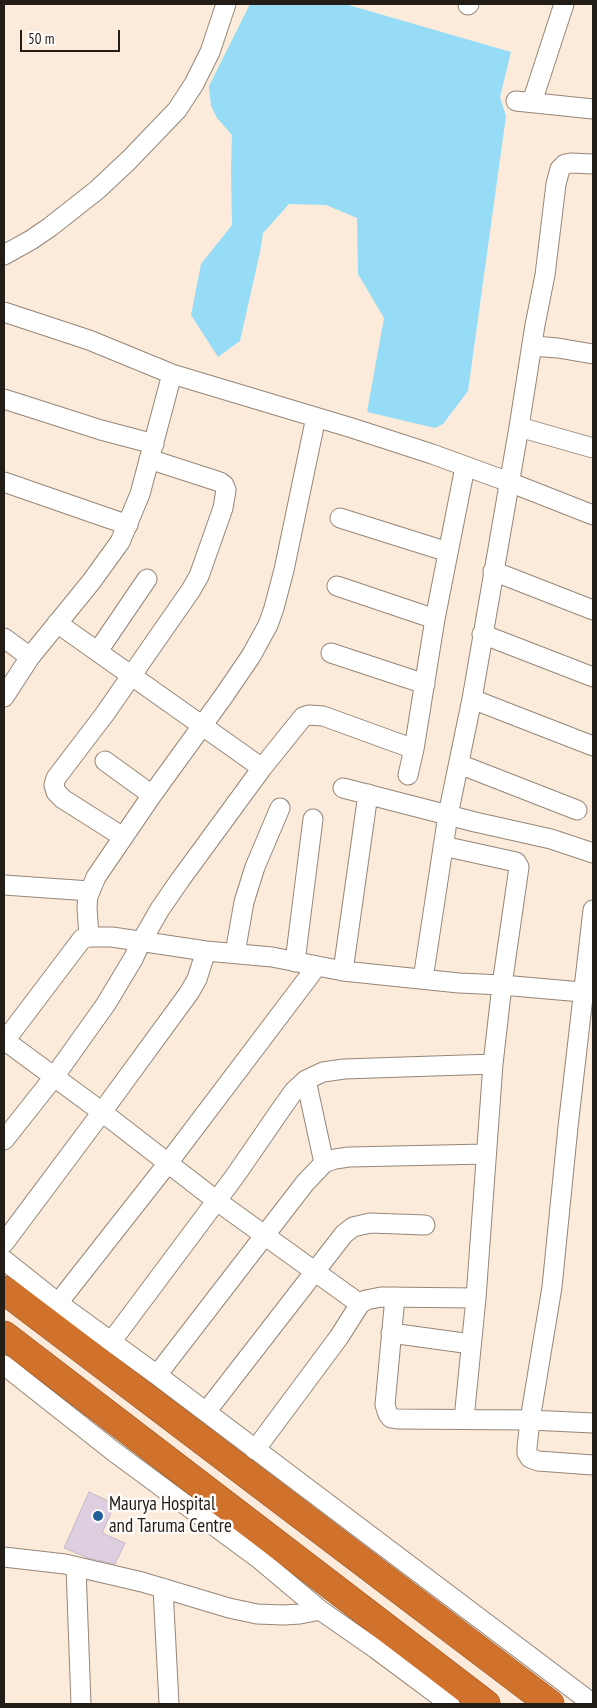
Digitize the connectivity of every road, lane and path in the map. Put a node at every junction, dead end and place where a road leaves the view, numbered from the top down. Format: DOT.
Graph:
graph roads {
  1 [pos="226,4"];
  2 [pos="564,4"];
  3 [pos="593,109"];
  4 [pos="593,164"];
  5 [pos="4,255"];
  6 [pos="4,312"];
  7 [pos="533,346"];
  8 [pos="593,354"];
  9 [pos="172,374"];
  10 [pos="4,398"];
  11 [pos="316,417"];
  12 [pos="520,427"];
  13 [pos="593,448"];
  14 [pos="152,452"];
  15 [pos="465,467"];
  16 [pos="4,482"];
  17 [pos="509,482"];
  18 [pos="593,515"];
  19 [pos="340,518"];
  20 [pos="128,525"];
  21 [pos="448,552"];
  22 [pos="493,571"];
  23 [pos="147,579"];
  24 [pos="337,586"];
  25 [pos="593,610"];
  26 [pos="435,619"];
  27 [pos="57,623"];
  28 [pos="482,634"];
  29 [pos="4,638"];
  30 [pos="98,651"];
  31 [pos="330,653"];
  32 [pos="30,657"];
  33 [pos="131,675"];
  34 [pos="593,677"];
  35 [pos="425,684"];
  36 [pos="4,698"];
  37 [pos="472,699"];
  38 [pos="203,725"];
  39 [pos="593,746"];
  40 [pos="414,749"];
  41 [pos="105,761"];
  42 [pos="459,764"];
  43 [pos="262,768"];
  44 [pos="408,775"];
  45 [pos="343,788"];
  46 [pos="368,794"];
  47 [pos="152,795"];
  48 [pos="280,808"];
  49 [pos="577,810"];
  50 [pos="448,815"];
  51 [pos="313,818"];
  52 [pos="123,838"];
  53 [pos="444,846"];
  54 [pos="593,853"];
  55 [pos="4,885"];
  56 [pos="90,891"];
  57 [pos="593,910"];
  58 [pos="89,937"];
  59 [pos="140,942"];
  60 [pos="206,951"];
  61 [pos="235,953"];
  62 [pos="295,962"];
  63 [pos="317,966"];
  64 [pos="343,971"];
  65 [pos="423,979"];
  66 [pos="502,985"];
  67 [pos="588,992"];
  68 [pos="4,1041"];
  69 [pos="493,1064"];
  70 [pos="54,1077"];
  71 [pos="306,1080"];
  72 [pos="102,1112"];
  73 [pos="4,1140"];
  74 [pos="486,1154"];
  75 [pos="168,1163"];
  76 [pos="324,1163"];
  77 [pos="217,1201"];
  78 [pos="425,1225"];
  79 [pos="265,1236"];
  80 [pos="4,1243"];
  81 [pos="4,1260"];
  82 [pos="314,1271"];
  83 [pos="4,1290"];
  84 [pos="395,1297"];
  85 [pos="476,1298"];
  86 [pos="58,1303"];
  87 [pos="360,1304"];
  88 [pos="391,1333"];
  89 [pos="4,1335"];
  90 [pos="111,1342"];
  91 [pos="471,1344"];
  92 [pos="4,1365"];
  93 [pos="157,1374"];
  94 [pos="206,1412"];
  95 [pos="464,1419"];
  96 [pos="530,1420"];
  97 [pos="593,1423"];
  98 [pos="255,1450"];
  99 [pos="593,1465"];
  100 [pos="4,1557"];
  101 [pos="76,1567"];
  102 [pos="163,1588"];
  103 [pos="320,1610"];
  104 [pos="590,1695"];
  105 [pos="81,1704"];
  106 [pos="169,1704"];
  107 [pos="450,1704"];
  108 [pos="486,1704"];
  109 [pos="550,1704"];
  1 -- 5 [label="street"];
  2 -- 3 [label="street"];
  4 -- 7 [label="street"];
  6 -- 9 [label="street"];
  7 -- 8 [label="street"];
  7 -- 12 [label="street"];
  9 -- 11 [label="street"];
  9 -- 14 [label="street"];
  10 -- 14 [label="street"];
  11 -- 15 [label="street"];
  11 -- 38 [label="street"];
  12 -- 13 [label="street"];
  12 -- 17 [label="street"];
  14 -- 20 [label="street"];
  14 -- 33 [label="street"];
  15 -- 17 [label="street"];
  15 -- 21 [label="street"];
  16 -- 20 [label="street"];
  17 -- 18 [label="street"];
  17 -- 22 [label="street"];
  19 -- 21 [label="street"];
  20 -- 27 [label="street"];
  21 -- 26 [label="street"];
  22 -- 25 [label="street"];
  22 -- 28 [label="street"];
  23 -- 30 [label="street"];
  24 -- 26 [label="street"];
  26 -- 35 [label="street"];
  27 -- 30 [label="street"];
  27 -- 32 [label="street"];
  28 -- 34 [label="street"];
  28 -- 37 [label="street"];
  29 -- 32 [label="street"];
  30 -- 33 [label="street"];
  31 -- 35 [label="street"];
  32 -- 36 [label="street"];
  33 -- 38 [label="street"];
  33 -- 52 [label="street"];
  35 -- 40 [label="street"];
  37 -- 39 [label="street"];
  37 -- 42 [label="street"];
  38 -- 43 [label="street"];
  38 -- 47 [label="street"];
  40 -- 43 [label="street"];
  40 -- 44 [label="street"];
  41 -- 47 [label="street"];
  42 -- 49 [label="street"];
  42 -- 50 [label="street"];
  43 -- 59 [label="street"];
  45 -- 46 [label="street"];
  46 -- 50 [label="street"];
  46 -- 64 [label="street"];
  47 -- 52 [label="street"];
  48 -- 61 [label="street"];
  50 -- 53 [label="street"];
  50 -- 54 [label="street"];
  51 -- 62 [label="street"];
  52 -- 56 [label="street"];
  53 -- 65 [label="street"];
  53 -- 66 [label="street"];
  55 -- 56 [label="street"];
  56 -- 58 [label="street"];
  57 -- 67 [label="street"];
  58 -- 59 [label="street"];
  58 -- 68 [label="street"];
  59 -- 60 [label="street"];
  59 -- 70 [label="street"];
  60 -- 61 [label="street"];
  60 -- 72 [label="street"];
  61 -- 62 [label="street"];
  62 -- 63 [label="street"];
  63 -- 64 [label="street"];
  63 -- 75 [label="street"];
  64 -- 65 [label="street"];
  65 -- 66 [label="street"];
  66 -- 67 [label="street"];
  66 -- 69 [label="street"];
  67 -- 96 [label="street"];
  68 -- 70 [label="street"];
  69 -- 71 [label="street"];
  69 -- 74 [label="street"];
  70 -- 72 [label="street"];
  70 -- 73 [label="street"];
  71 -- 76 [label="street"];
  71 -- 77 [label="street"];
  72 -- 75 [label="street"];
  72 -- 80 [label="street"];
  74 -- 76 [label="street"];
  74 -- 85 [label="street"];
  75 -- 77 [label="street"];
  75 -- 86 [label="street"];
  76 -- 79 [label="street"];
  77 -- 79 [label="street"];
  77 -- 90 [label="street"];
  78 -- 82 [label="street"];
  79 -- 82 [label="street"];
  79 -- 93 [label="street"];
  81 -- 86 [label="street"];
  82 -- 87 [label="street"];
  82 -- 94 [label="street"];
  83 -- 109 [label="highway"];
  84 -- 85 [label="street"];
  84 -- 87 [label="street"];
  84 -- 88 [label="street"];
  85 -- 91 [label="street"];
  86 -- 90 [label="street"];
  87 -- 98 [label="street"];
  88 -- 91 [label="street"];
  88 -- 95 [label="street"];
  89 -- 108 [label="highway"];
  90 -- 93 [label="street"];
  91 -- 95 [label="street"];
  92 -- 103 [label="street"];
  93 -- 94 [label="street"];
  94 -- 98 [label="street"];
  95 -- 96 [label="street"];
  96 -- 97 [label="street"];
  96 -- 99 [label="street"];
  98 -- 104 [label="street"];
  100 -- 101 [label="street"];
  101 -- 102 [label="street"];
  101 -- 105 [label="street"];
  102 -- 103 [label="street"];
  102 -- 106 [label="street"];
  103 -- 107 [label="street"];
}
